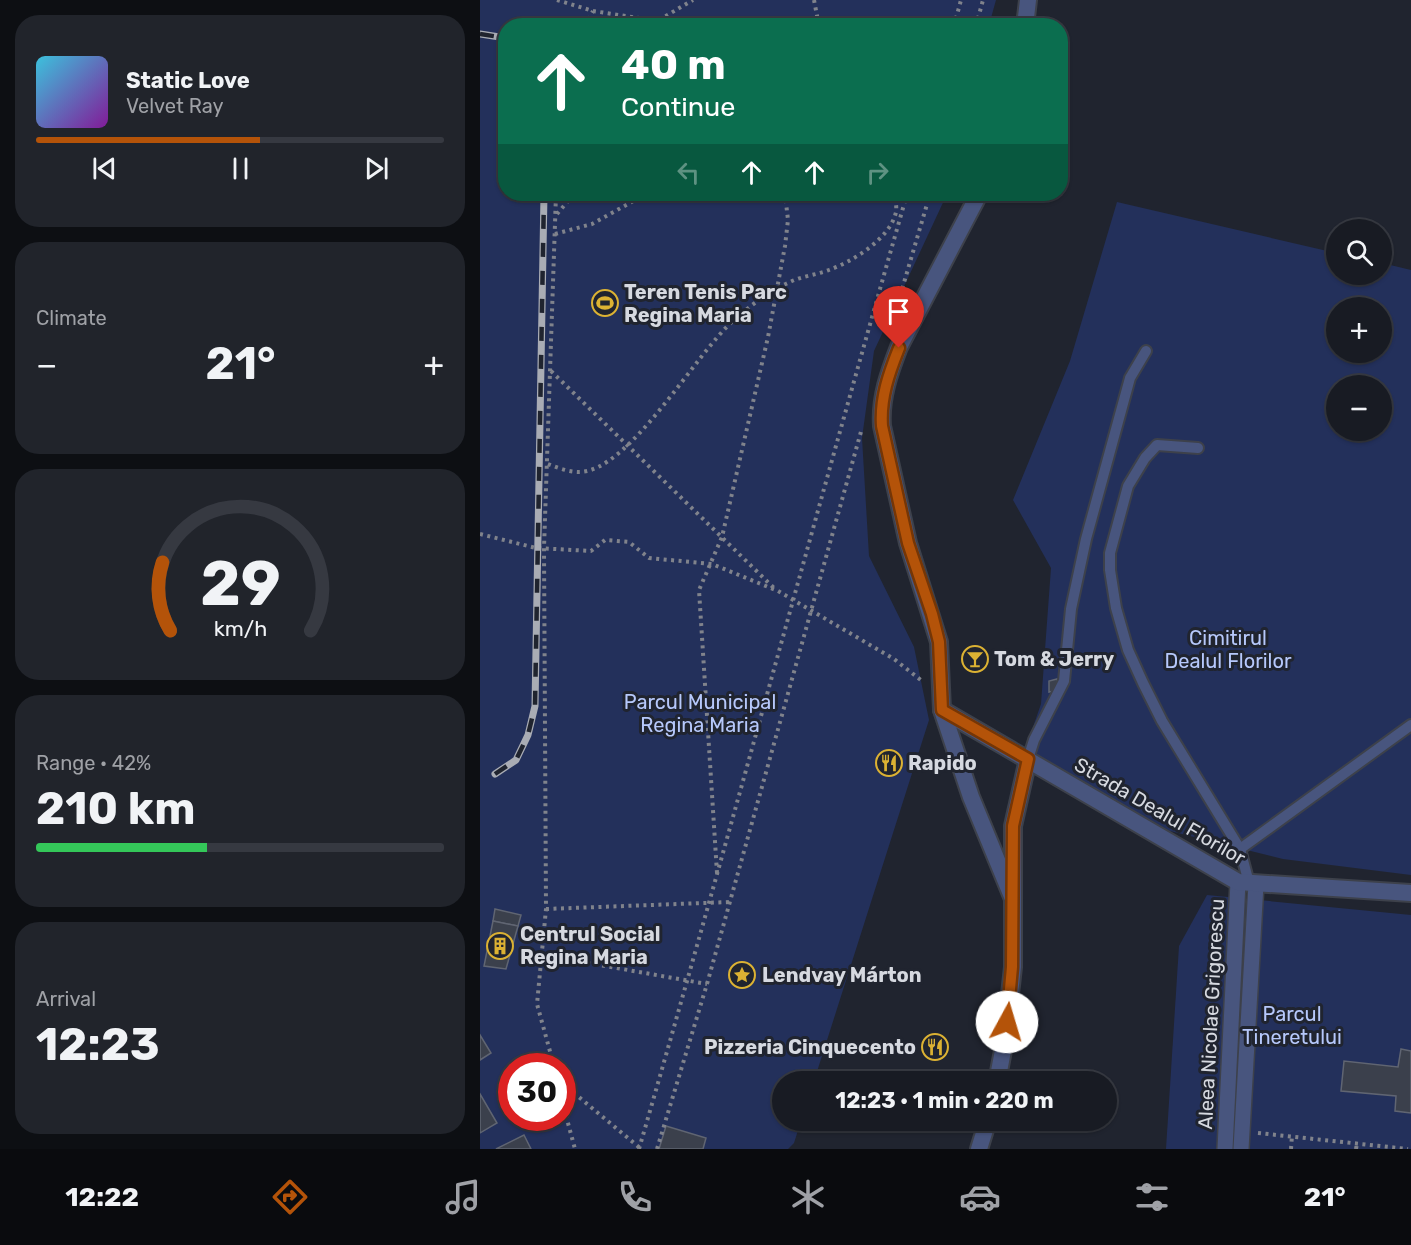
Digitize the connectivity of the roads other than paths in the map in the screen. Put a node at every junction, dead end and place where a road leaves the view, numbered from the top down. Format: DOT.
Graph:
graph roads {
  1 [pos="1029,0"];
  2 [pos="1026,18"];
  3 [pos="975,201"];
  4 [pos="1146,351"];
  5 [pos="1198,448"];
  6 [pos="942,703"];
  7 [pos="1411,725"];
  8 [pos="1028,759"];
  9 [pos="1240,849"];
  10 [pos="1248,883"];
  11 [pos="1411,893"];
  12 [pos="1013,899"];
  13 [pos="999,1071"];
  14 [pos="985,1131"];
  15 [pos="979,1149"];
  16 [pos="1225,1149"];
  17 [pos="1241,1149"];
  1 -- 2 [label="street"];
  3 -- 6 [label="street"];
  4 -- 8 [label="lane"];
  5 -- 9 [label="lane"];
  6 -- 8 [label="street, Strada Dealul Florilor"];
  6 -- 12 [label="street"];
  7 -- 9 [label="lane"];
  8 -- 10 [label="street, Strada Dealul Florilor"];
  8 -- 12 [label="street"];
  9 -- 10 [label="lane"];
  10 -- 11 [label="street, Strada Dealul Florilor"];
  10 -- 16 [label="street, Aleea Nicolae Grigorescu"];
  10 -- 17 [label="street, Aleea Nicolae Grigorescu"];
  12 -- 13 [label="street"];
  14 -- 15 [label="street"];
}
